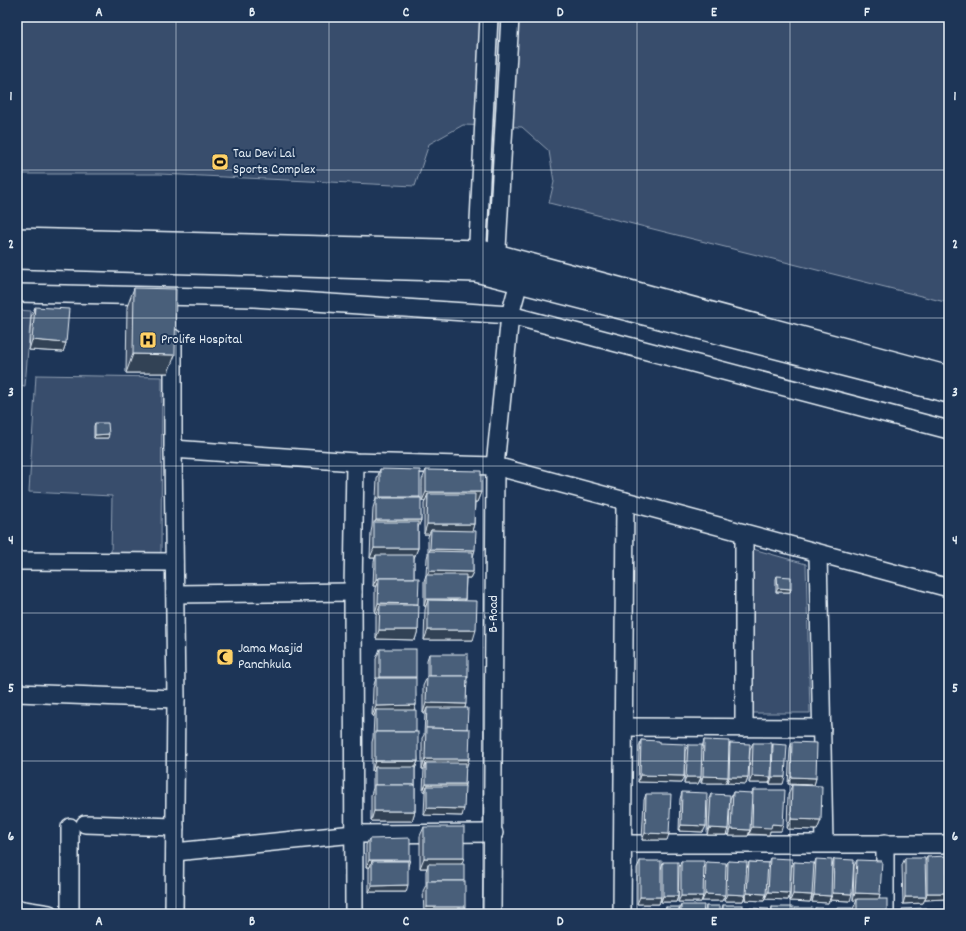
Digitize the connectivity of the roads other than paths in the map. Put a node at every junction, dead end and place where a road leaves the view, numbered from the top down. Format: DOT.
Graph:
graph roads {
  1 [pos="489,17"];
  2 [pos="510,17"];
  3 [pos="488,42"];
  4 [pos="508,45"];
  5 [pos="17,239"];
  6 [pos="17,258"];
  7 [pos="486,263"];
  8 [pos="522,272"];
  9 [pos="17,293"];
  10 [pos="173,311"];
  11 [pos="510,315"];
  12 [pos="949,377"];
  13 [pos="949,392"];
  14 [pos="949,430"];
  15 [pos="173,448"];
  16 [pos="355,462"];
  17 [pos="495,466"];
  18 [pos="626,501"];
  19 [pos="744,533"];
  20 [pos="818,554"];
  21 [pos="17,562"];
  22 [pos="174,562"];
  23 [pos="949,588"];
  24 [pos="353,592"];
  25 [pos="175,594"];
  26 [pos="17,693"];
  27 [pos="176,699"];
  28 [pos="624,727"];
  29 [pos="744,728"];
  30 [pos="822,728"];
  31 [pos="175,827"];
  32 [pos="494,833"];
  33 [pos="354,834"];
  34 [pos="824,843"];
  35 [pos="623,844"];
  36 [pos="885,844"];
  37 [pos="949,844"];
  38 [pos="175,852"];
  39 [pos="17,909"];
  40 [pos="50,914"];
  41 [pos="70,914"];
  42 [pos="174,914"];
  43 [pos="354,914"];
  44 [pos="492,914"];
  45 [pos="622,914"];
  46 [pos="885,914"];
  1 -- 3 [label="street"];
  2 -- 4 [label="street"];
  3 -- 4 [label="street"];
  3 -- 7 [label="street"];
  4 -- 7 [label="street"];
  5 -- 7 [label="street"];
  6 -- 7 [label="street"];
  7 -- 8 [label="street"];
  8 -- 11 [label="street, B-Road"];
  8 -- 12 [label="street"];
  8 -- 13 [label="street"];
  9 -- 10 [label="street"];
  10 -- 11 [label="street"];
  10 -- 15 [label="street"];
  11 -- 14 [label="street"];
  11 -- 17 [label="street, B-Road"];
  15 -- 16 [label="street"];
  15 -- 22 [label="street"];
  16 -- 17 [label="street"];
  16 -- 24 [label="street"];
  17 -- 18 [label="street"];
  17 -- 32 [label="street, B-Road"];
  18 -- 19 [label="street"];
  18 -- 28 [label="street"];
  19 -- 20 [label="street"];
  19 -- 29 [label="street"];
  20 -- 23 [label="street"];
  20 -- 30 [label="street"];
  21 -- 22 [label="street"];
  22 -- 25 [label="street"];
  24 -- 25 [label="street"];
  24 -- 33 [label="street"];
  25 -- 27 [label="street"];
  26 -- 27 [label="street"];
  27 -- 31 [label="street"];
  28 -- 29 [label="street"];
  28 -- 35 [label="street"];
  29 -- 30 [label="street"];
  30 -- 34 [label="street"];
  31 -- 38 [label="street"];
  31 -- 41 [label="street"];
  32 -- 33 [label="street"];
  32 -- 44 [label="street, B-Road"];
  33 -- 38 [label="street"];
  33 -- 43 [label="street"];
  34 -- 35 [label="street"];
  34 -- 36 [label="street"];
  35 -- 45 [label="street"];
  36 -- 37 [label="street"];
  36 -- 46 [label="street"];
  38 -- 42 [label="street"];
  39 -- 40 [label="street"];
}
